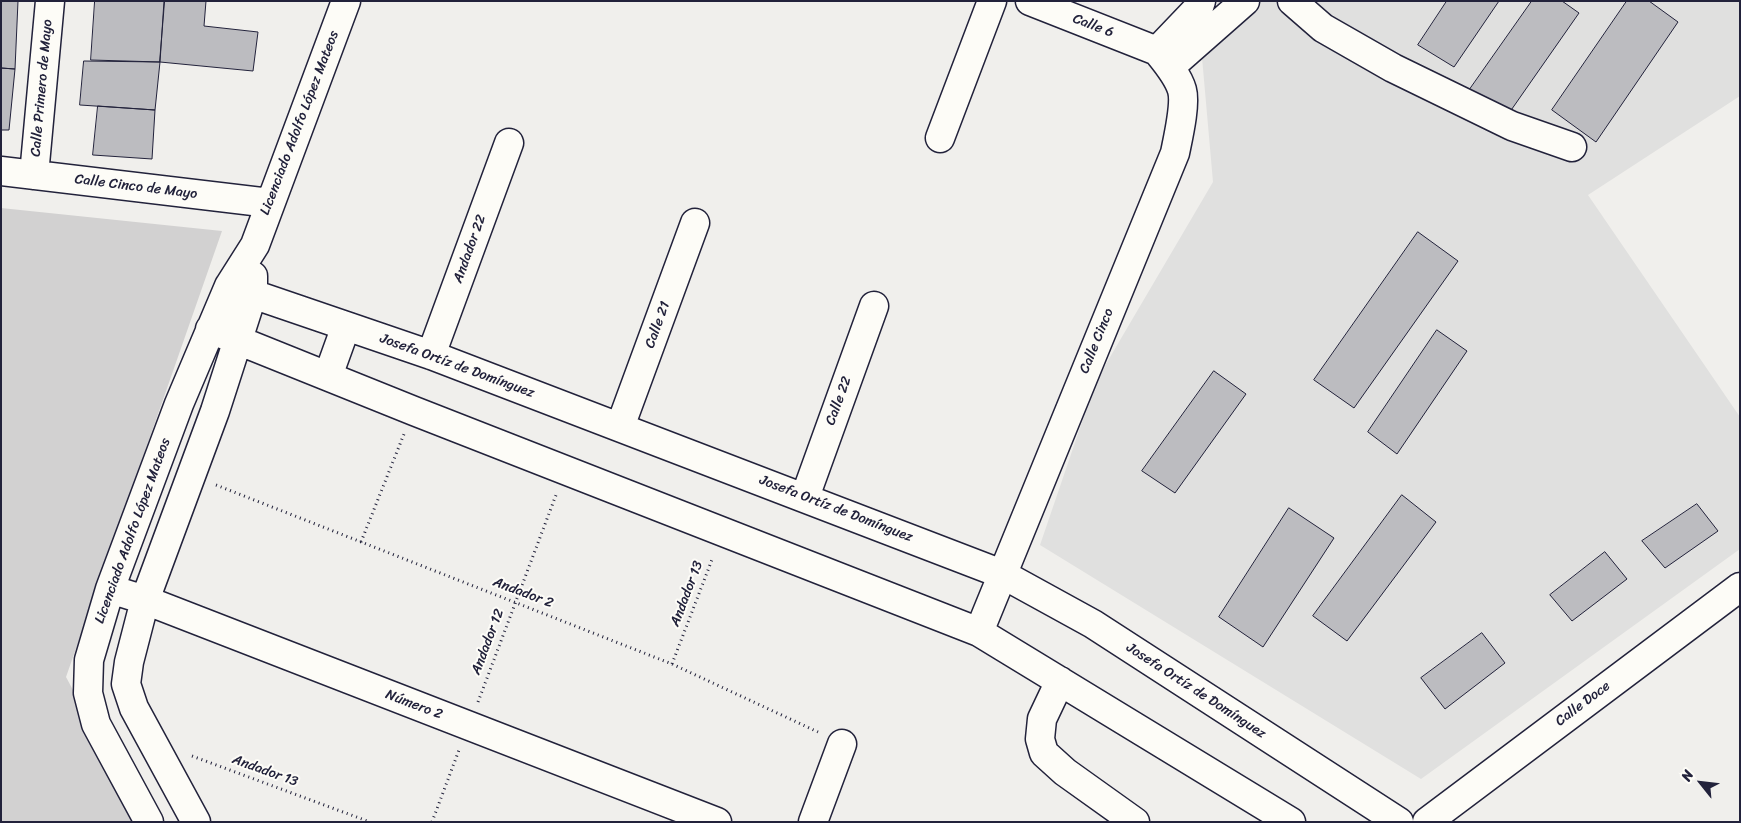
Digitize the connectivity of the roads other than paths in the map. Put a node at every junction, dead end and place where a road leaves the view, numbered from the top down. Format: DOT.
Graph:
graph roads {
  1 [pos="50,1"];
  2 [pos="346,1"];
  3 [pos="992,1"];
  4 [pos="1030,1"];
  5 [pos="1201,1"];
  6 [pos="1245,1"];
  7 [pos="1292,1"];
  8 [pos="1164,59"];
  9 [pos="940,138"];
  10 [pos="509,143"];
  11 [pos="1572,148"];
  12 [pos="1,171"];
  13 [pos="34,175"];
  14 [pos="270,203"];
  15 [pos="695,223"];
  16 [pos="241,290"];
  17 [pos="874,306"];
  18 [pos="346,326"];
  19 [pos="210,329"];
  20 [pos="237,340"];
  21 [pos="431,355"];
  22 [pos="328,376"];
  23 [pos="620,427"];
  24 [pos="805,497"];
  25 [pos="1002,574"];
  26 [pos="1740,587"];
  27 [pos="110,589"];
  28 [pos="145,600"];
  29 [pos="979,632"];
  30 [pos="1060,681"];
  31 [pos="842,744"];
  32 [pos="149,822"];
  33 [pos="196,822"];
  34 [pos="717,822"];
  35 [pos="812,822"];
  36 [pos="1135,822"];
  37 [pos="1291,822"];
  38 [pos="1399,822"];
  39 [pos="1427,822"];
  1 -- 13 [label="street, Calle Primero de Mayo"];
  2 -- 14 [label="street, Licenciado Adolfo López Mateos"];
  3 -- 9 [label="street"];
  4 -- 8 [label="street, Calle 6"];
  5 -- 8 [label="street"];
  6 -- 8 [label="street"];
  7 -- 11 [label="street"];
  8 -- 25 [label="street, Calle Cinco"];
  10 -- 21 [label="street, Andador 22"];
  12 -- 13 [label="street, Calle Cinco de Mayo"];
  13 -- 14 [label="street, Calle Cinco de Mayo"];
  14 -- 16 [label="street, Licenciado Adolfo López Mateos"];
  15 -- 23 [label="street, Calle 21"];
  16 -- 18 [label="street, Josefa Ortíz de Domínguez"];
  16 -- 19 [label="street, Licenciado Adolfo López Mateos"];
  16 -- 20 [label="street, Licenciado Adolfo López Mateos"];
  17 -- 24 [label="street, Calle 22"];
  18 -- 21 [label="street, Josefa Ortíz de Domínguez"];
  18 -- 22 [label="street"];
  19 -- 20 [label="street"];
  19 -- 27 [label="street, Licenciado Adolfo López Mateos"];
  20 -- 22 [label="street"];
  20 -- 28 [label="street, Licenciado Adolfo López Mateos"];
  21 -- 23 [label="street, Josefa Ortíz de Domínguez"];
  22 -- 29 [label="street"];
  23 -- 24 [label="street, Josefa Ortíz de Domínguez"];
  24 -- 25 [label="street, Josefa Ortíz de Domínguez"];
  25 -- 29 [label="street, Calle Cinco"];
  25 -- 38 [label="street, Josefa Ortíz de Domínguez"];
  26 -- 39 [label="street, Calle Doce"];
  27 -- 28 [label="street, Número 2"];
  27 -- 32 [label="street, Licenciado Adolfo López Mateos"];
  28 -- 33 [label="street, Licenciado Adolfo López Mateos"];
  28 -- 34 [label="street, Número 2"];
  29 -- 30 [label="street"];
  30 -- 36 [label="street"];
  30 -- 37 [label="street"];
  31 -- 35 [label="street"];
}
